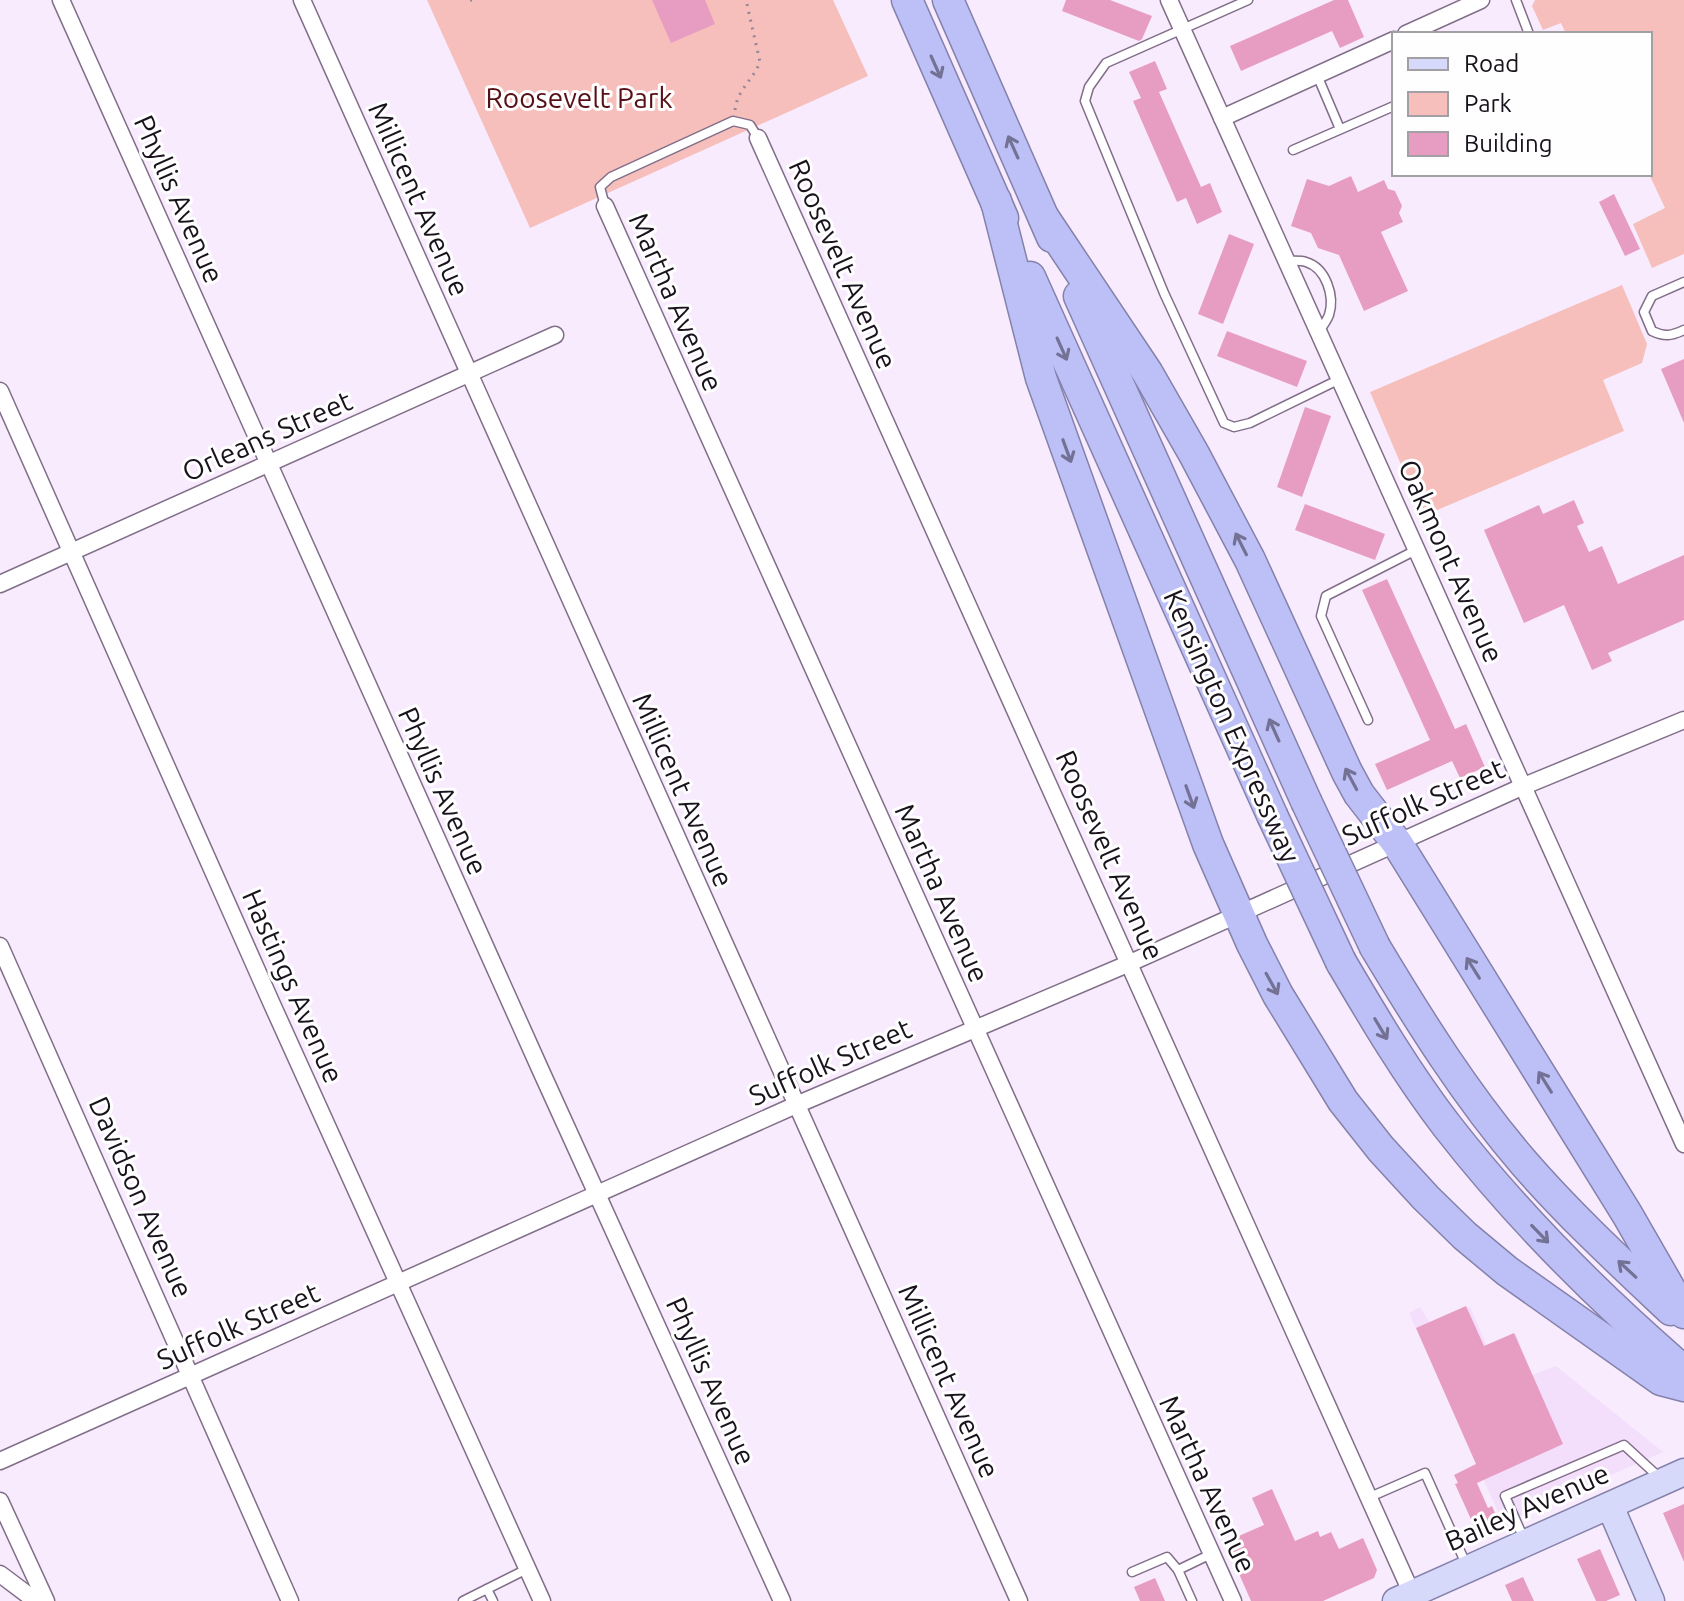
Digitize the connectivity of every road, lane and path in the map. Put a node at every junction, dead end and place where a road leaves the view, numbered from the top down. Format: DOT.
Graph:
graph roads {
  1 [pos="61,0"];
  2 [pos="302,0"];
  3 [pos="470,0"];
  4 [pos="478,0"];
  5 [pos="746,0"];
  6 [pos="907,0"];
  7 [pos="948,0"];
  8 [pos="1169,0"];
  9 [pos="1248,0"];
  10 [pos="1481,0"];
  11 [pos="1516,0"];
  12 [pos="1182,28"];
  13 [pos="1410,32"];
  14 [pos="1528,32"];
  15 [pos="1392,41"];
  16 [pos="1317,74"];
  17 [pos="1392,107"];
  18 [pos="1222,118"];
  19 [pos="733,121"];
  20 [pos="1340,129"];
  21 [pos="758,138"];
  22 [pos="1293,150"];
  23 [pos="996,201"];
  24 [pos="605,206"];
  25 [pos="1044,218"];
  26 [pos="1287,261"];
  27 [pos="1684,282"];
  28 [pos="1684,330"];
  29 [pos="1319,332"];
  30 [pos="555,335"];
  31 [pos="469,374"];
  32 [pos="1340,379"];
  33 [pos="0,391"];
  34 [pos="269,464"];
  35 [pos="1417,549"];
  36 [pos="71,552"];
  37 [pos="0,584"];
  38 [pos="1368,720"];
  39 [pos="1684,720"];
  40 [pos="1524,786"];
  41 [pos="1397,843"];
  42 [pos="1238,914"];
  43 [pos="0,946"];
  44 [pos="1130,963"];
  45 [pos="975,1027"];
  46 [pos="796,1105"];
  47 [pos="1684,1144"];
  48 [pos="597,1193"];
  49 [pos="398,1282"];
  50 [pos="1684,1313"];
  51 [pos="1684,1322"];
  52 [pos="190,1375"];
  53 [pos="1676,1375"];
  54 [pos="0,1461"];
  55 [pos="1674,1477"];
  56 [pos="1370,1497"];
  57 [pos="0,1501"];
  58 [pos="1610,1506"];
  59 [pos="1526,1543"];
  60 [pos="1211,1554"];
  61 [pos="527,1569"];
  62 [pos="1468,1569"];
  63 [pos="1178,1570"];
  64 [pos="1132,1572"];
  65 [pos="0,1574"];
  66 [pos="487,1589"];
  67 [pos="1404,1598"];
  68 [pos="36,1601"];
  69 [pos="46,1601"];
  70 [pos="290,1601"];
  71 [pos="463,1601"];
  72 [pos="493,1601"];
  73 [pos="542,1601"];
  74 [pos="782,1601"];
  75 [pos="1019,1601"];
  76 [pos="1192,1601"];
  77 [pos="1233,1601"];
  78 [pos="1651,1601"];
  1 -- 34 [label="street, Phyllis Avenue"];
  2 -- 31 [label="street, Millicent Avenue"];
  3 -- 4 [label="path"];
  5 -- 19 [label="path"];
  6 -- 23 [label="highway, Kensington Expressway, one-way"];
  25 -- 7 [label="highway, Kensington Expressway, one-way"];
  8 -- 12 [label="street, Oakmont Avenue"];
  9 -- 12 [label="lane"];
  10 -- 13 [label="street"];
  11 -- 14 [label="lane"];
  12 -- 18 [label="street, Oakmont Avenue"];
  12 -- 32 [label="lane"];
  15 -- 16 [label="street"];
  16 -- 18 [label="street"];
  16 -- 20 [label="lane"];
  17 -- 20 [label="lane"];
  18 -- 26 [label="street, Oakmont Avenue"];
  19 -- 21 [label="lane"];
  19 -- 24 [label="lane"];
  20 -- 22 [label="lane"];
  21 -- 44 [label="street, Roosevelt Avenue"];
  23 -- 42 [label="highway, one-way"];
  23 -- 53 [label="highway, Kensington Expressway, one-way, bridge"];
  24 -- 45 [label="street, Martha Avenue"];
  41 -- 25 [label="highway, one-way"];
  51 -- 25 [label="highway, Kensington Expressway, one-way, bridge"];
  26 -- 29 [label="street, Oakmont Avenue"];
  26 -- 29 [label="lane"];
  27 -- 28 [label="lane"];
  29 -- 32 [label="street, Oakmont Avenue"];
  30 -- 31 [label="street, Orleans Street"];
  31 -- 34 [label="street, Orleans Street"];
  31 -- 46 [label="street, Millicent Avenue"];
  32 -- 35 [label="street, Oakmont Avenue"];
  33 -- 36 [label="street, Hastings Avenue"];
  34 -- 36 [label="street, Orleans Street"];
  34 -- 48 [label="street, Phyllis Avenue"];
  35 -- 38 [label="lane"];
  35 -- 40 [label="street, Oakmont Avenue"];
  36 -- 37 [label="street, Orleans Street"];
  36 -- 49 [label="street, Hastings Avenue"];
  39 -- 40 [label="street, Suffolk Street"];
  40 -- 41 [label="street, Suffolk Street"];
  40 -- 47 [label="street, Oakmont Avenue"];
  41 -- 42 [label="street, Suffolk Street"];
  50 -- 41 [label="highway, one-way"];
  42 -- 44 [label="street, Suffolk Street"];
  42 -- 53 [label="highway, one-way"];
  43 -- 52 [label="street, Davidson Avenue"];
  44 -- 45 [label="street, Suffolk Street"];
  44 -- 56 [label="street, Roosevelt Avenue"];
  45 -- 46 [label="street, Suffolk Street"];
  45 -- 60 [label="street, Martha Avenue"];
  46 -- 48 [label="street, Suffolk Street"];
  46 -- 75 [label="street, Millicent Avenue"];
  48 -- 49 [label="street, Suffolk Street"];
  48 -- 74 [label="street, Phyllis Avenue"];
  49 -- 52 [label="street, Suffolk Street"];
  49 -- 61 [label="street, Hastings Avenue"];
  52 -- 54 [label="street, Suffolk Street"];
  52 -- 70 [label="street, Davidson Avenue"];
  55 -- 58 [label="main road, Bailey Avenue"];
  55 -- 59 [label="lane"];
  56 -- 62 [label="lane"];
  56 -- 67 [label="street, Roosevelt Avenue"];
  57 -- 69 [label="street"];
  58 -- 59 [label="main road, Bailey Avenue"];
  58 -- 78 [label="main road"];
  59 -- 62 [label="main road, Bailey Avenue"];
  60 -- 63 [label="lane"];
  60 -- 77 [label="street, Martha Avenue"];
  61 -- 66 [label="lane"];
  61 -- 73 [label="street, Hastings Avenue"];
  62 -- 67 [label="main road, Bailey Avenue"];
  63 -- 64 [label="lane"];
  63 -- 76 [label="lane"];
  65 -- 68 [label="street"];
  66 -- 71 [label="lane"];
  66 -- 72 [label="lane"];
}
